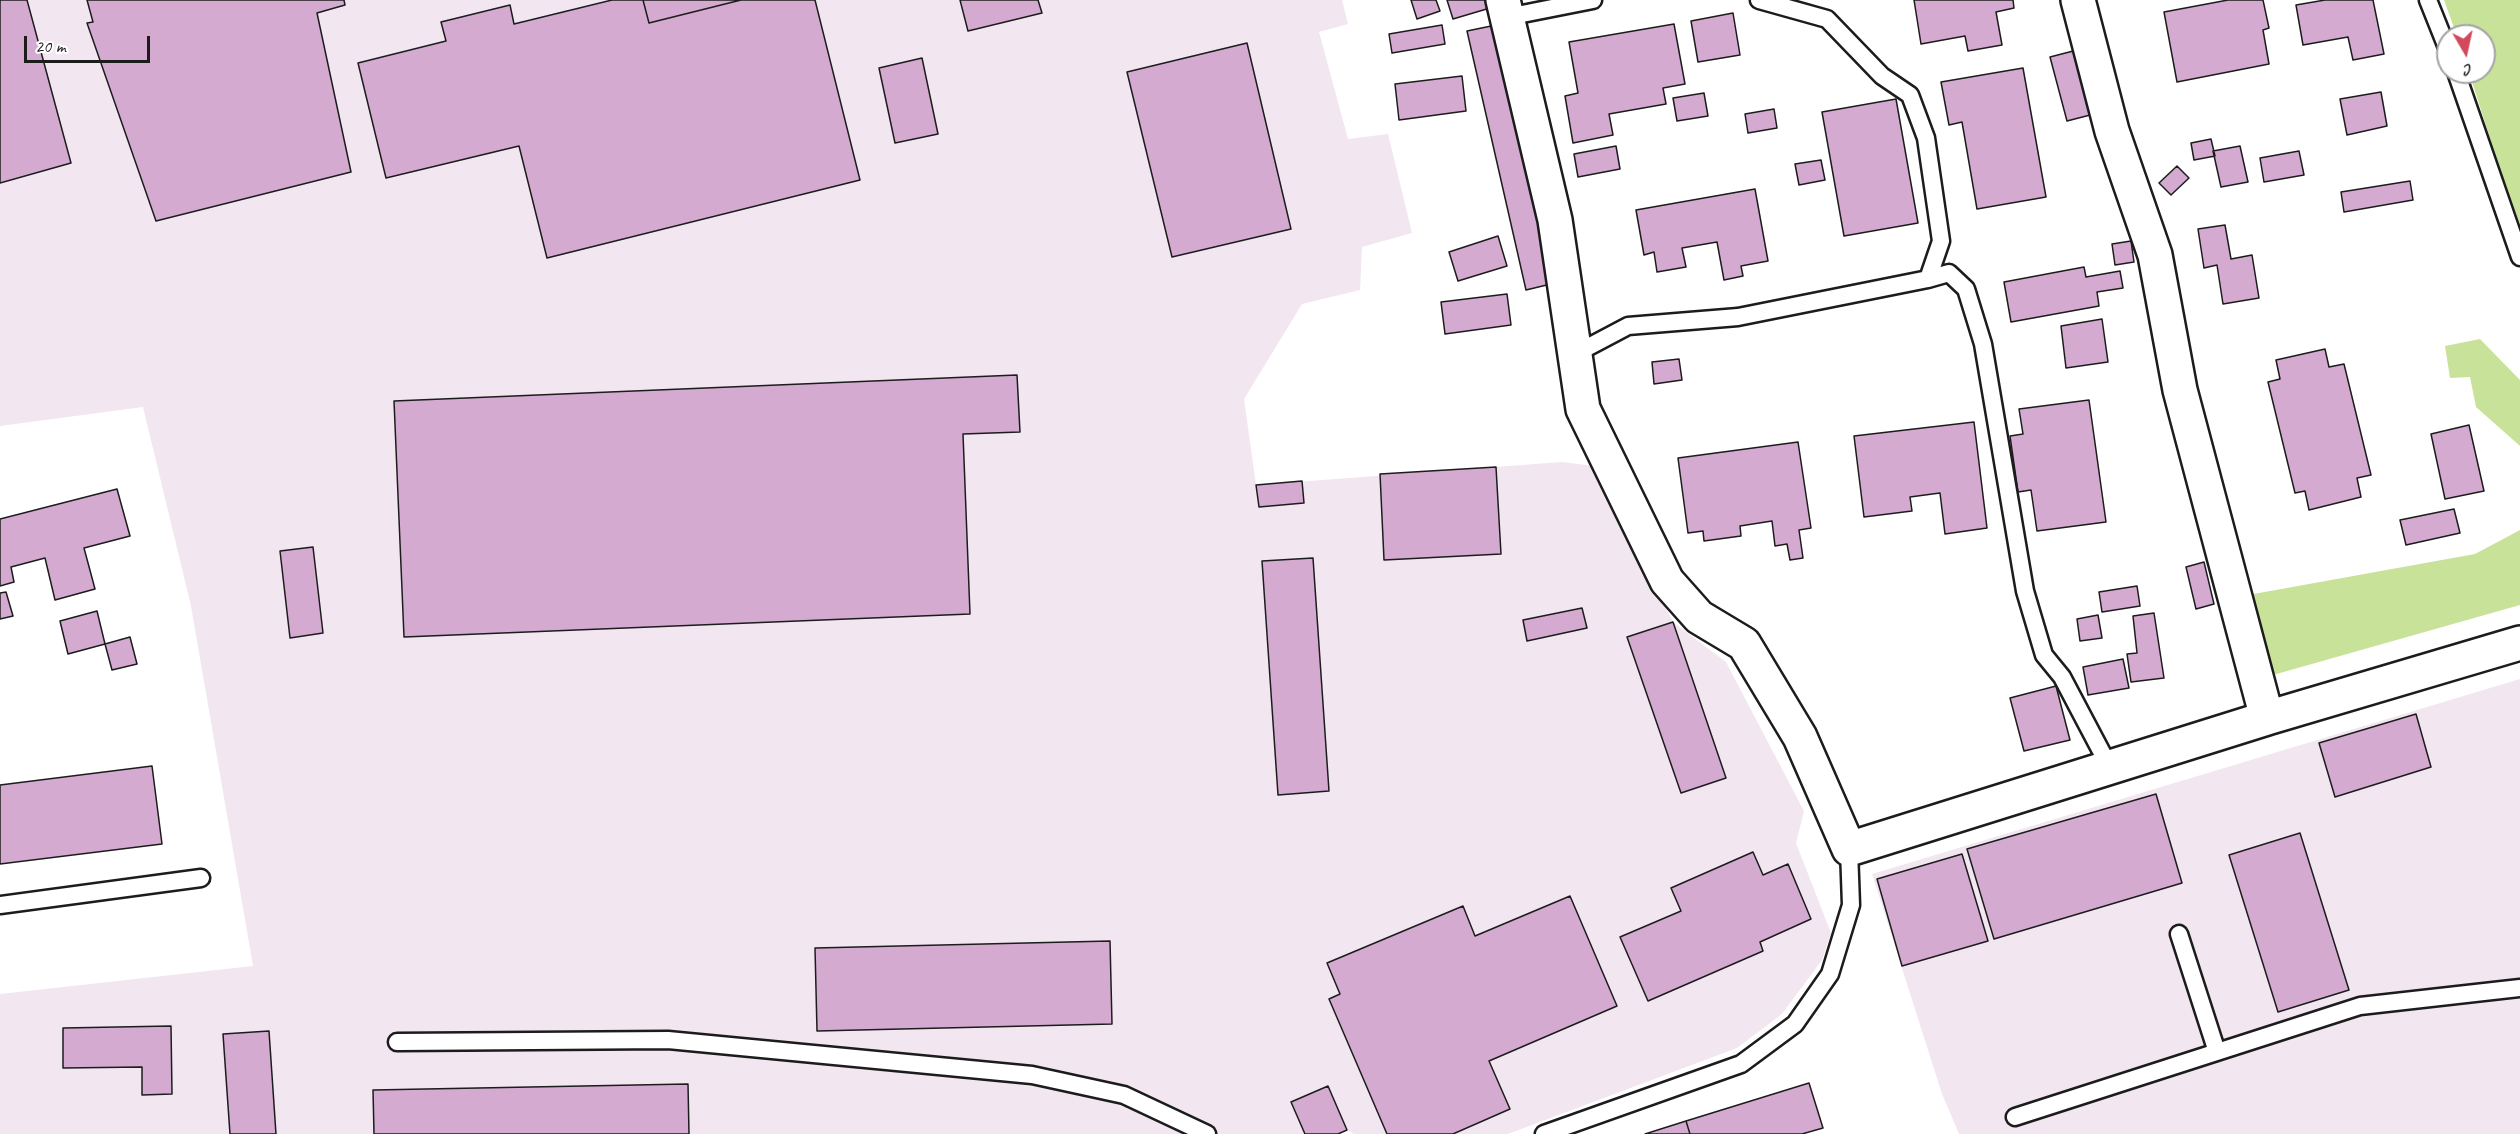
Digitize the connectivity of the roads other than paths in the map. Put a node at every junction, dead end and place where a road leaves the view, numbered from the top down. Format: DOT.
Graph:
graph roads {
  1 [pos="1593,0"];
  2 [pos="1759,0"];
  3 [pos="2078,0"];
  4 [pos="2428,0"];
  5 [pos="1505,9"];
  6 [pos="2438,24"];
  7 [pos="2460,84"];
  8 [pos="2520,257"];
  9 [pos="1928,279"];
  10 [pos="1575,354"];
  11 [pos="2520,643"];
  12 [pos="2267,718"];
  13 [pos="2110,768"];
  14 [pos="1849,849"];
  15 [pos="201,878"];
  16 [pos="0,905"];
  17 [pos="2179,934"];
  18 [pos="2520,988"];
  19 [pos="397,1042"];
  20 [pos="2217,1052"];
  21 [pos="2015,1117"];
  22 [pos="1207,1134"];
  23 [pos="1544,1134"];
  1 -- 5 [label="lane"];
  2 -- 9 [label="lane"];
  3 -- 12 [label="street"];
  4 -- 6 [label="lane"];
  5 -- 10 [label="street"];
  7 -- 8 [label="lane"];
  9 -- 10 [label="lane"];
  9 -- 13 [label="lane"];
  10 -- 14 [label="street"];
  11 -- 12 [label="street"];
  12 -- 13 [label="street"];
  13 -- 14 [label="street"];
  14 -- 23 [label="lane"];
  15 -- 16 [label="lane"];
  17 -- 20 [label="lane"];
  18 -- 20 [label="lane"];
  19 -- 22 [label="lane"];
  20 -- 21 [label="lane"];
}
